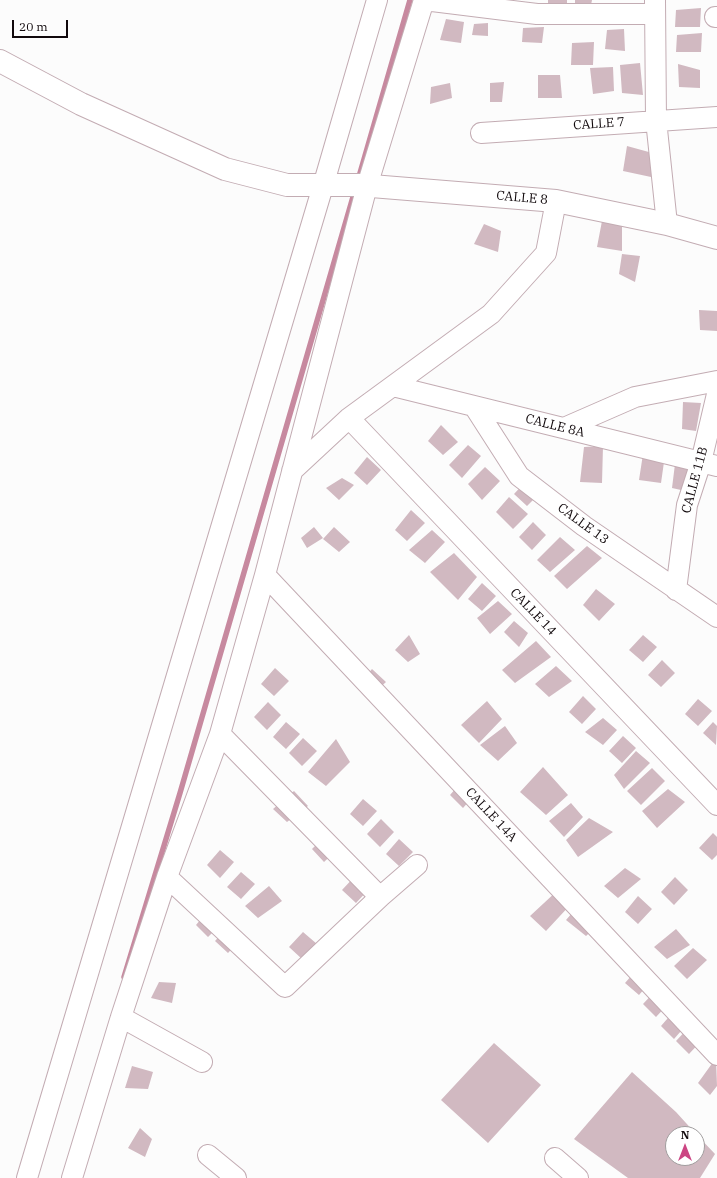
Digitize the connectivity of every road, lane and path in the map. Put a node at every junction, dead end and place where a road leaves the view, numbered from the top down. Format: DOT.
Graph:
graph roads {
  1 [pos="377,0"];
  2 [pos="424,0"];
  3 [pos="655,7"];
  4 [pos="0,61"];
  5 [pos="717,117"];
  6 [pos="656,120"];
  7 [pos="481,133"];
  8 [pos="328,186"];
  9 [pos="363,186"];
  10 [pos="556,201"];
  11 [pos="667,224"];
  12 [pos="717,238"];
  13 [pos="717,381"];
  14 [pos="393,386"];
  15 [pos="717,394"];
  16 [pos="474,406"];
  17 [pos="349,418"];
  18 [pos="564,428"];
  19 [pos="709,464"];
  20 [pos="292,471"];
  21 [pos="265,575"];
  22 [pos="676,590"];
  23 [pos="717,617"];
  24 [pos="220,734"];
  25 [pos="717,805"];
  26 [pos="417,865"];
  27 [pos="168,877"];
  28 [pos="380,897"];
  29 [pos="121,1016"];
  30 [pos="717,1055"];
  31 [pos="202,1062"];
  32 [pos="208,1155"];
  33 [pos="555,1158"];
  34 [pos="74,1177"];
  35 [pos="27,1178"];
  36 [pos="236,1178"];
  37 [pos="578,1178"];
  1 -- 8 [label="street"];
  2 -- 3 [label="street"];
  2 -- 9 [label="street"];
  3 -- 6 [label="street"];
  4 -- 8 [label="street, CALLE 8"];
  5 -- 6 [label="street, CALLE 7"];
  6 -- 7 [label="street, CALLE 7"];
  6 -- 11 [label="street"];
  8 -- 9 [label="street, CALLE 8"];
  8 -- 35 [label="street"];
  9 -- 10 [label="street, CALLE 8"];
  9 -- 20 [label="street"];
  10 -- 11 [label="street, CALLE 8"];
  10 -- 14 [label="street"];
  11 -- 12 [label="street, CALLE 8"];
  13 -- 18 [label="street"];
  14 -- 16 [label="street, CALLE 8A"];
  14 -- 17 [label="street"];
  15 -- 19 [label="street, CALLE 11B"];
  16 -- 18 [label="street, CALLE 8A"];
  16 -- 22 [label="street, CALLE 13"];
  17 -- 20 [label="street"];
  17 -- 25 [label="street, CALLE 14"];
  18 -- 19 [label="street, CALLE 8A"];
  19 -- 22 [label="street, CALLE 11B"];
  20 -- 21 [label="street"];
  21 -- 24 [label="street"];
  21 -- 30 [label="street, CALLE 14A"];
  22 -- 23 [label="street, CALLE 13"];
  24 -- 27 [label="street"];
  24 -- 28 [label="street"];
  26 -- 28 [label="street"];
  27 -- 28 [label="street"];
  27 -- 29 [label="street"];
  29 -- 31 [label="street"];
  29 -- 34 [label="street"];
  32 -- 36 [label="street"];
  33 -- 37 [label="street"];
}
